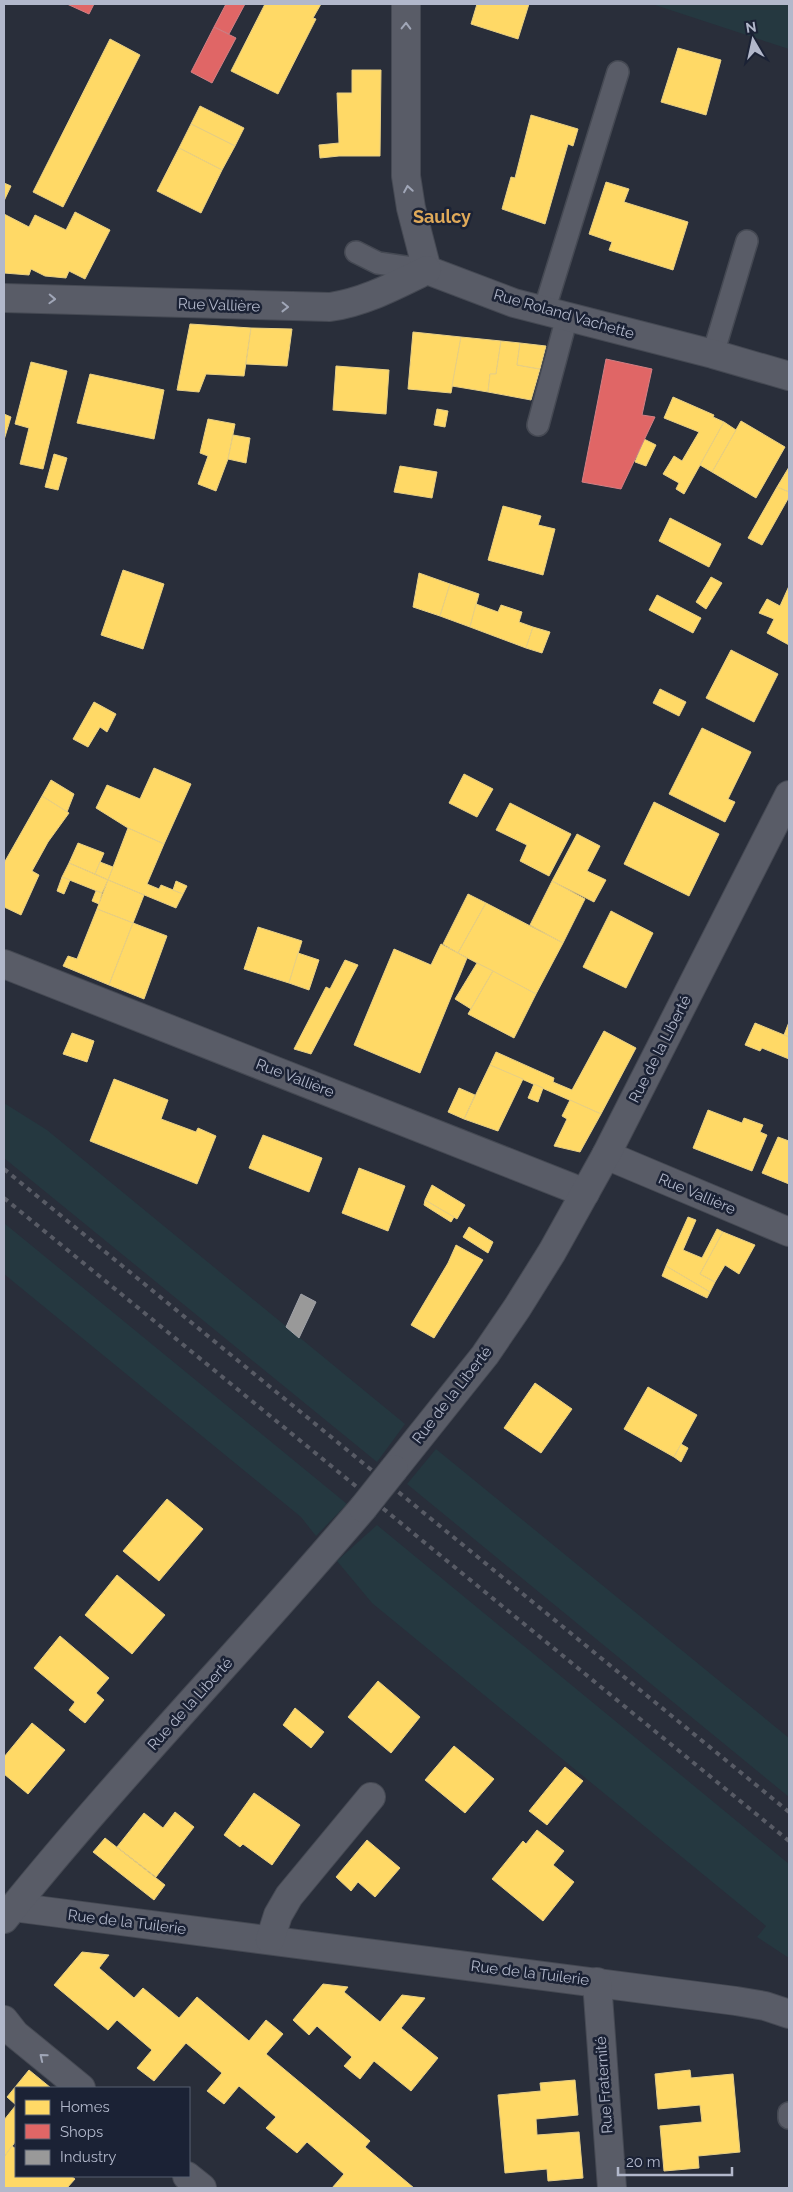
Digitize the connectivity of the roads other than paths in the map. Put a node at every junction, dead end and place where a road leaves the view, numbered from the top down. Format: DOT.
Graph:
graph roads {
  1 [pos="406,4"];
  2 [pos="618,72"];
  3 [pos="747,241"];
  4 [pos="356,252"];
  5 [pos="427,270"];
  6 [pos="4,298"];
  7 [pos="555,314"];
  8 [pos="714,354"];
  9 [pos="789,376"];
  10 [pos="538,425"];
  11 [pos="789,795"];
  12 [pos="781,832"];
  13 [pos="4,964"];
  14 [pos="606,1155"];
  15 [pos="585,1193"];
  16 [pos="789,1232"];
  17 [pos="371,1797"];
  18 [pos="8,1913"];
  19 [pos="270,1940"];
  20 [pos="597,1982"];
  21 [pos="789,2014"];
  22 [pos="4,2020"];
  23 [pos="79,2087"];
  24 [pos="789,2113"];
  25 [pos="789,2118"];
  26 [pos="188,2177"];
  27 [pos="202,2188"];
  28 [pos="612,2188"];
  5 -- 1 [label="street, one-way"];
  2 -- 7 [label="lane"];
  3 -- 8 [label="lane"];
  4 -- 5 [label="lane"];
  6 -- 5 [label="street, Rue Vallière, one-way"];
  5 -- 7 [label="street, Rue Roland Vachette"];
  7 -- 8 [label="street, Rue Roland Vachette"];
  7 -- 10 [label="lane"];
  8 -- 9 [label="street, Rue Roland Vachette"];
  11 -- 12 [label="street, Rue de la Liberté"];
  12 -- 14 [label="street, Rue de la Liberté"];
  13 -- 15 [label="street, Rue Vallière"];
  14 -- 15 [label="street, Rue de la Liberté"];
  14 -- 16 [label="street, Rue Vallière"];
  15 -- 18 [label="street, Rue de la Liberté, bridge"];
  17 -- 19 [label="street"];
  18 -- 19 [label="street, Rue de la Tuilerie"];
  19 -- 20 [label="street, Rue de la Tuilerie"];
  20 -- 21 [label="street, Rue de la Tuilerie"];
  20 -- 28 [label="street, Rue Fraternité"];
  23 -- 22 [label="street, one-way"];
  24 -- 25 [label="lane"];
  26 -- 27 [label="street"];
}
